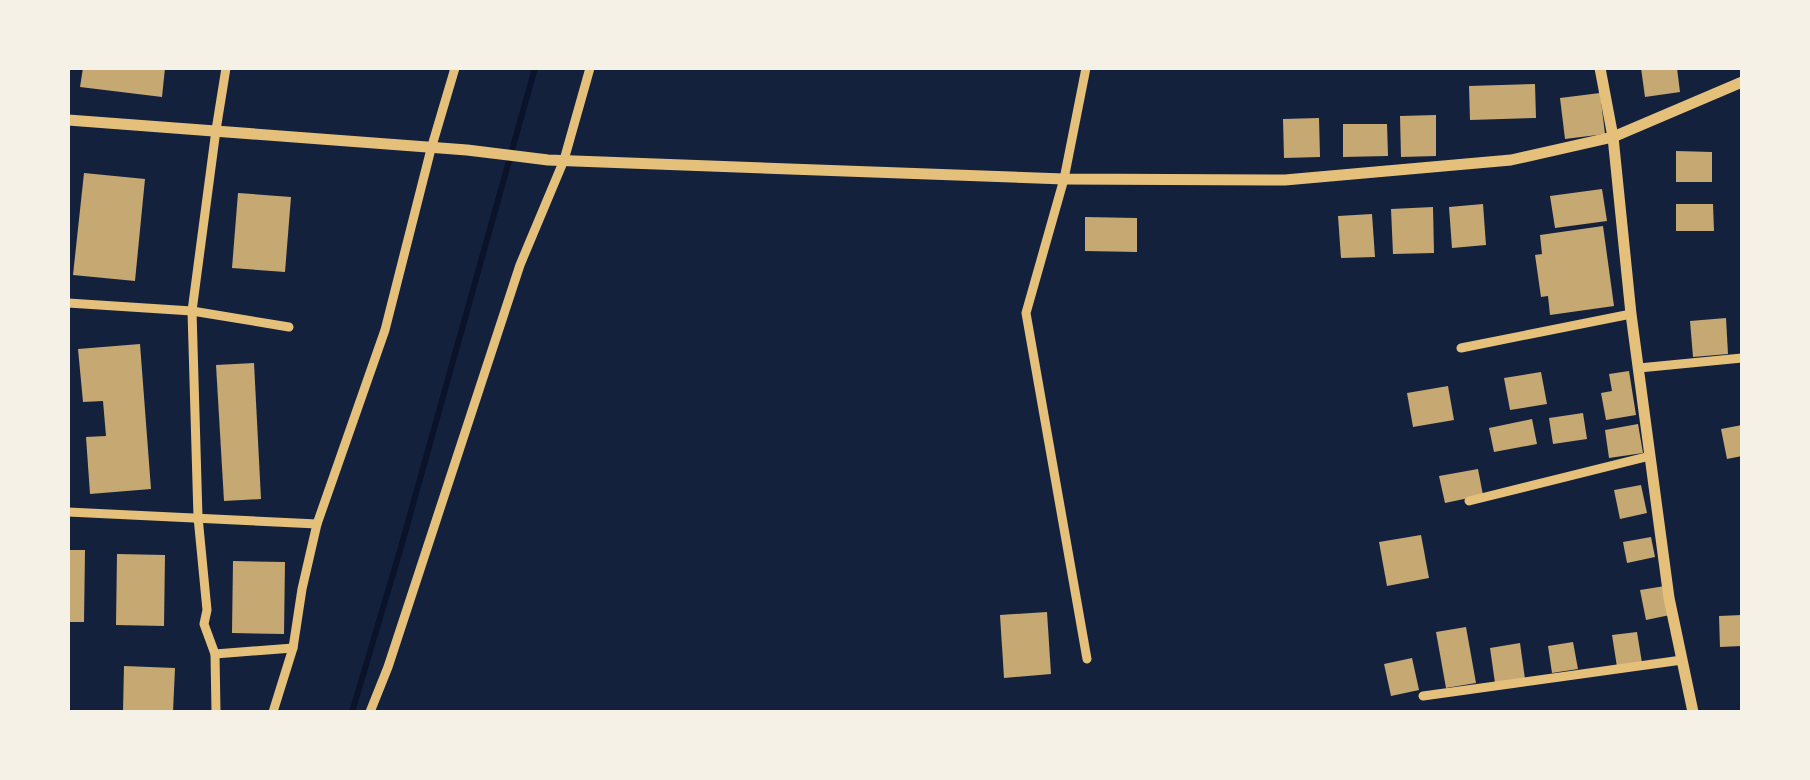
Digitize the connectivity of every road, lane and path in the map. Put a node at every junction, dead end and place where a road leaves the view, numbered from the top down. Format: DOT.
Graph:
graph roads {
  1 [pos="226,68"];
  2 [pos="455,68"];
  3 [pos="590,68"];
  4 [pos="1086,68"];
  5 [pos="1600,68"];
  6 [pos="1742,82"];
  7 [pos="68,120"];
  8 [pos="216,130"];
  9 [pos="1613,137"];
  10 [pos="432,149"];
  11 [pos="564,160"];
  12 [pos="1064,179"];
  13 [pos="68,303"];
  14 [pos="192,311"];
  15 [pos="1631,314"];
  16 [pos="289,328"];
  17 [pos="1461,348"];
  18 [pos="1742,358"];
  19 [pos="1639,368"];
  20 [pos="1650,456"];
  21 [pos="1469,501"];
  22 [pos="68,512"];
  23 [pos="198,517"];
  24 [pos="317,524"];
  25 [pos="293,648"];
  26 [pos="215,654"];
  27 [pos="1087,659"];
  28 [pos="1682,660"];
  29 [pos="1423,696"];
  30 [pos="216,712"];
  31 [pos="273,712"];
  32 [pos="370,712"];
  33 [pos="1693,712"];
  1 -- 8 [label="street"];
  2 -- 10 [label="street"];
  3 -- 11 [label="street"];
  4 -- 12 [label="street"];
  5 -- 9 [label="street"];
  6 -- 9 [label="street"];
  7 -- 8 [label="street"];
  8 -- 10 [label="street"];
  8 -- 14 [label="street"];
  9 -- 12 [label="street"];
  9 -- 15 [label="street"];
  10 -- 11 [label="street"];
  10 -- 24 [label="street"];
  11 -- 12 [label="street"];
  11 -- 32 [label="street"];
  12 -- 27 [label="street"];
  13 -- 14 [label="street"];
  14 -- 16 [label="street"];
  14 -- 23 [label="street"];
  15 -- 17 [label="street"];
  15 -- 19 [label="street"];
  18 -- 19 [label="street"];
  19 -- 20 [label="street"];
  20 -- 21 [label="street"];
  20 -- 28 [label="street"];
  22 -- 23 [label="street"];
  23 -- 24 [label="street"];
  23 -- 26 [label="street"];
  24 -- 25 [label="street"];
  25 -- 26 [label="street"];
  25 -- 31 [label="street"];
  26 -- 30 [label="street"];
  28 -- 29 [label="street"];
  28 -- 33 [label="street"];
}
